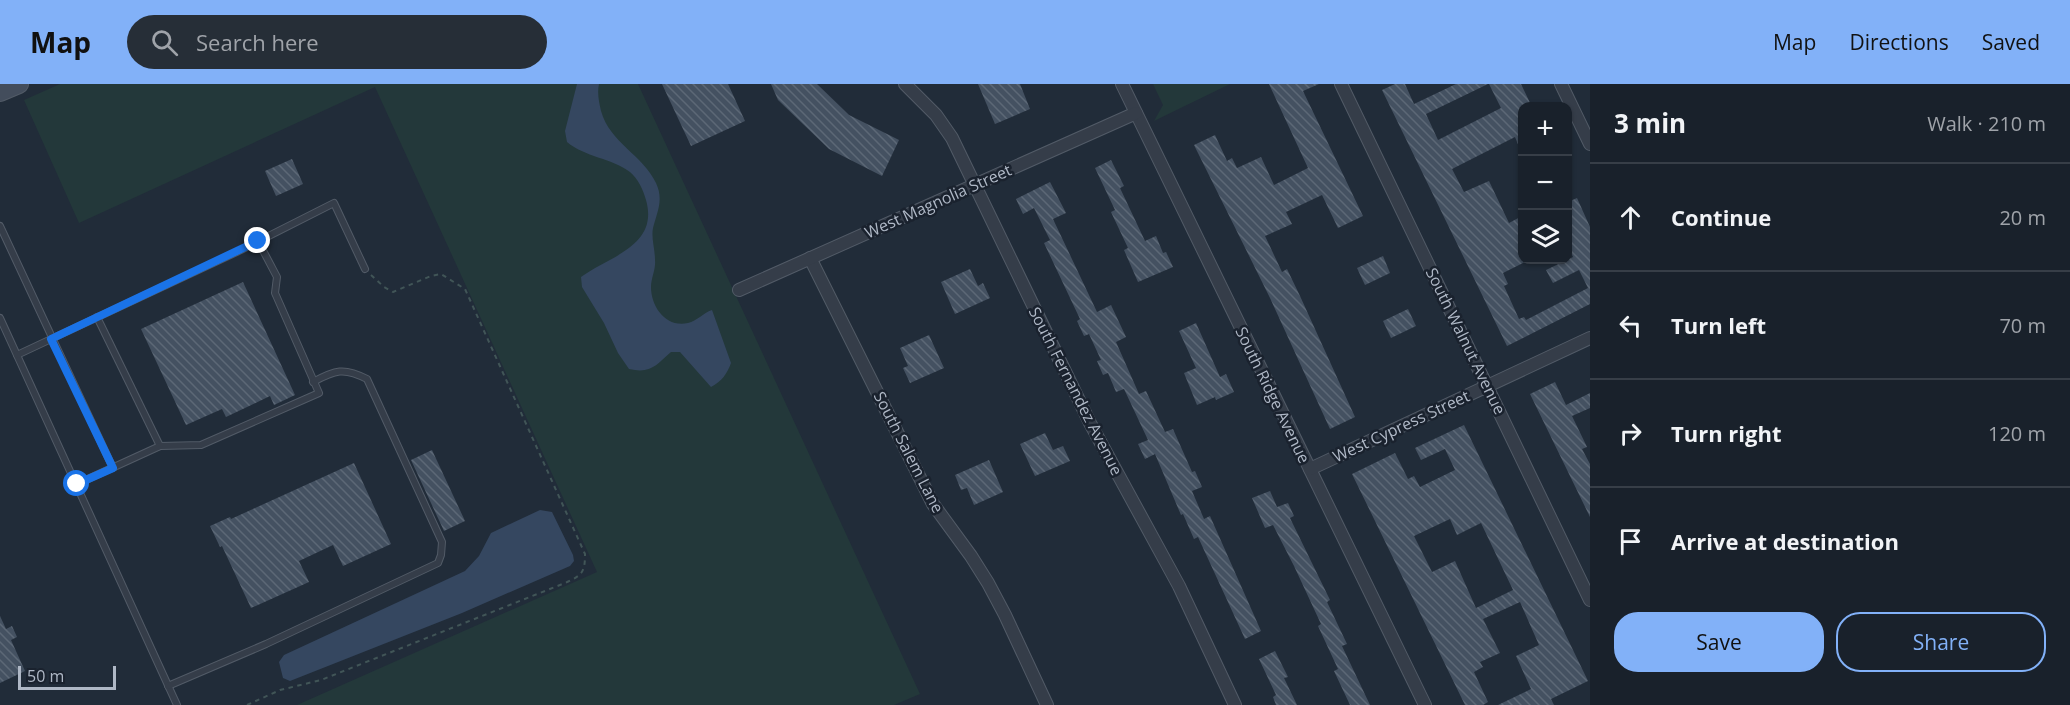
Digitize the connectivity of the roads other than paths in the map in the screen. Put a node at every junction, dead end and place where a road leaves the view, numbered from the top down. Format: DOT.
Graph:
graph roads {
  1 [pos="19,84"];
  2 [pos="905,84"];
  3 [pos="1122,84"];
  4 [pos="1341,84"];
  5 [pos="1561,84"];
  6 [pos="0,92"];
  7 [pos="1136,113"];
  8 [pos="1590,144"];
  9 [pos="974,185"];
  10 [pos="0,226"];
  11 [pos="258,241"];
  12 [pos="810,258"];
  13 [pos="365,269"];
  14 [pos="739,290"];
  15 [pos="97,317"];
  16 [pos="0,318"];
  17 [pos="1590,338"];
  18 [pos="51,339"];
  19 [pos="17,355"];
  20 [pos="313,382"];
  21 [pos="1488,386"];
  22 [pos="160,446"];
  23 [pos="113,468"];
  24 [pos="1310,469"];
  25 [pos="77,484"];
  26 [pos="1590,600"];
  27 [pos="168,686"];
  28 [pos="177,705"];
  29 [pos="1047,705"];
  30 [pos="1235,705"];
  31 [pos="1425,705"];
  1 -- 6 [label="main road"];
  2 -- 9 [label="street, South Fernandez Avenue"];
  3 -- 7 [label="street, South Ridge Avenue"];
  4 -- 21 [label="street, South Walnut Avenue"];
  5 -- 8 [label="street"];
  7 -- 9 [label="street, West Magnolia Street"];
  7 -- 24 [label="street, South Ridge Avenue"];
  9 -- 12 [label="street, West Magnolia Street"];
  9 -- 30 [label="street, South Fernandez Avenue"];
  10 -- 18 [label="lane"];
  11 -- 13 [label="lane"];
  11 -- 15 [label="lane"];
  11 -- 20 [label="lane"];
  12 -- 14 [label="street, West Magnolia Street"];
  12 -- 29 [label="street, South Salem Lane"];
  15 -- 18 [label="lane"];
  15 -- 22 [label="lane"];
  16 -- 19 [label="lane"];
  17 -- 21 [label="street, West Cypress Street"];
  18 -- 19 [label="lane"];
  18 -- 23 [label="lane"];
  19 -- 25 [label="lane"];
  20 -- 22 [label="lane"];
  20 -- 27 [label="lane"];
  21 -- 24 [label="street, West Cypress Street"];
  21 -- 26 [label="street, South Walnut Avenue"];
  22 -- 23 [label="lane"];
  23 -- 25 [label="lane"];
  24 -- 31 [label="street, South Ridge Avenue"];
  25 -- 27 [label="lane"];
  27 -- 28 [label="lane"];
}
